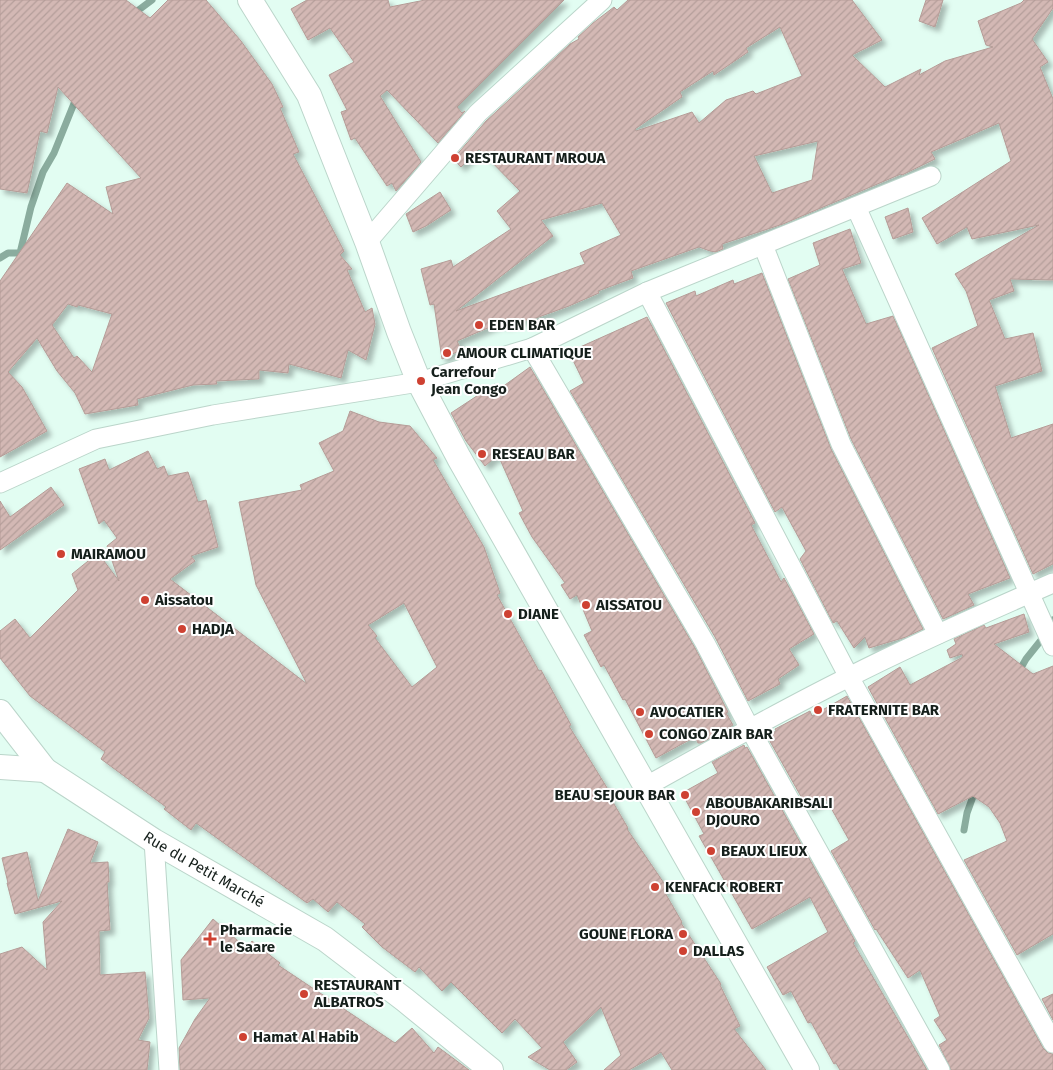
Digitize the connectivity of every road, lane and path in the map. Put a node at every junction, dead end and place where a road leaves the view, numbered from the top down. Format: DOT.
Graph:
graph roads {
  1 [pos="250,0"];
  2 [pos="602,0"];
  3 [pos="931,176"];
  4 [pos="856,206"];
  5 [pos="367,242"];
  6 [pos="763,245"];
  7 [pos="647,292"];
  8 [pos="532,348"];
  9 [pos="419,382"];
  10 [pos="0,483"];
  11 [pos="1053,582"];
  12 [pos="1028,593"];
  13 [pos="938,634"];
  14 [pos="1053,646"];
  15 [pos="848,677"];
  16 [pos="0,712"];
  17 [pos="750,729"];
  18 [pos="0,767"];
  19 [pos="45,770"];
  20 [pos="645,787"];
  21 [pos="154,841"];
  22 [pos="1053,1043"];
  23 [pos="169,1070"];
  24 [pos="491,1070"];
  25 [pos="807,1070"];
  26 [pos="940,1070"];
  1 -- 5 [label="street"];
  2 -- 5 [label="street"];
  3 -- 4 [label="street"];
  4 -- 6 [label="street"];
  4 -- 12 [label="street"];
  5 -- 9 [label="street"];
  6 -- 7 [label="street"];
  6 -- 13 [label="street"];
  7 -- 8 [label="street"];
  7 -- 15 [label="street"];
  8 -- 9 [label="street"];
  8 -- 17 [label="street"];
  9 -- 10 [label="street"];
  9 -- 20 [label="street"];
  11 -- 12 [label="street"];
  12 -- 13 [label="street"];
  12 -- 14 [label="street"];
  13 -- 15 [label="street"];
  15 -- 17 [label="street"];
  15 -- 22 [label="street"];
  16 -- 19 [label="street, Rue du Petit Marché"];
  17 -- 20 [label="street"];
  17 -- 26 [label="street"];
  18 -- 19 [label="street"];
  19 -- 21 [label="street, Rue du Petit Marché"];
  20 -- 25 [label="street"];
  21 -- 23 [label="street"];
  21 -- 24 [label="street, Rue du Petit Marché"];
}
